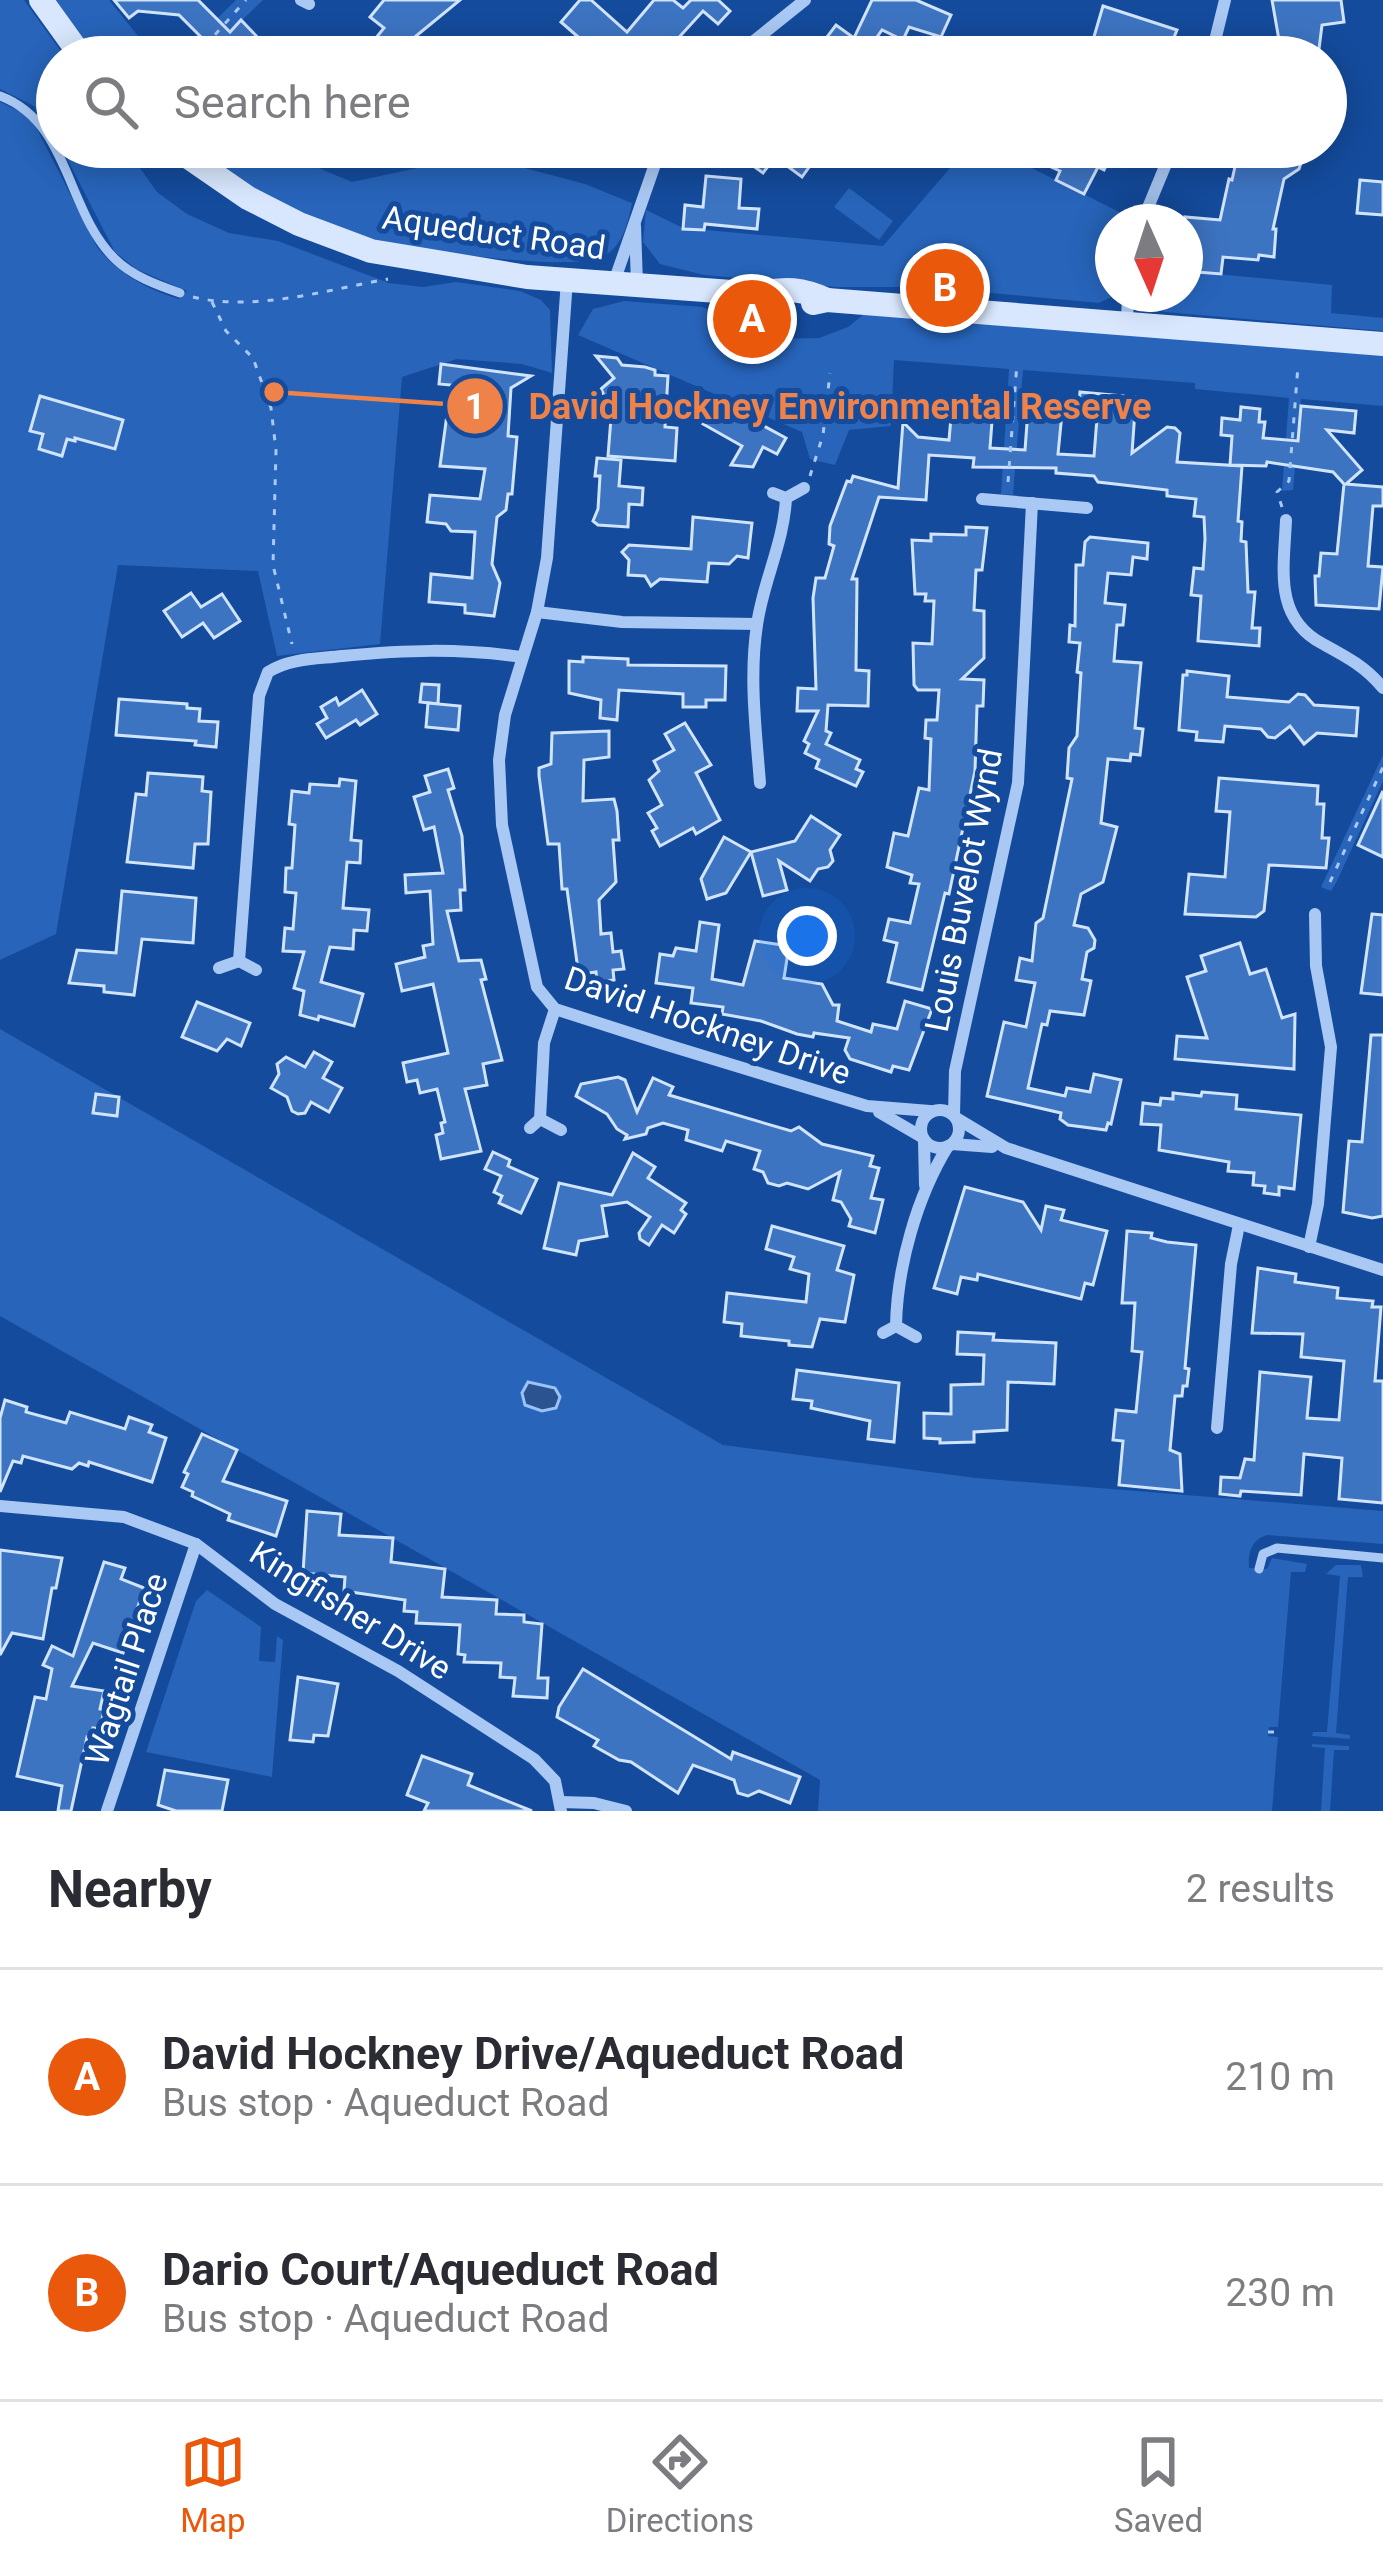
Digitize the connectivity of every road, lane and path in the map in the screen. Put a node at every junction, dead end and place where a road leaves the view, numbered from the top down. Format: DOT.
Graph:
graph roads {
  1 [pos="41,0"];
  2 [pos="246,0"];
  3 [pos="805,0"];
  4 [pos="1225,0"];
  5 [pos="67,36"];
  6 [pos="214,36"];
  7 [pos="760,36"];
  8 [pos="1216,36"];
  9 [pos="0,96"];
  10 [pos="36,118"];
  11 [pos="64,168"];
  12 [pos="203,168"];
  13 [pos="655,168"];
  14 [pos="1164,168"];
  15 [pos="1149,204"];
  16 [pos="635,225"];
  17 [pos="388,279"];
  18 [pos="568,279"];
  19 [pos="626,283"];
  20 [pos="180,293"];
  21 [pos="212,302"];
  22 [pos="1127,312"];
  23 [pos="1126,323"];
  24 [pos="1383,344"];
  25 [pos="1016,362"];
  26 [pos="1298,366"];
  27 [pos="830,373"];
  28 [pos="804,488"];
  29 [pos="982,499"];
  30 [pos="1011,502"];
  31 [pos="1032,503"];
  32 [pos="1087,508"];
  33 [pos="1286,520"];
  34 [pos="537,612"];
  35 [pos="757,624"];
  36 [pos="522,657"];
  37 [pos="298,661"];
  38 [pos="1383,688"];
  39 [pos="1383,766"];
  40 [pos="760,783"];
  41 [pos="1330,882"];
  42 [pos="1315,914"];
  43 [pos="239,961"];
  44 [pos="219,968"];
  45 [pos="256,970"];
  46 [pos="555,1009"];
  47 [pos="955,1071"];
  48 [pos="867,1106"];
  49 [pos="933,1110"];
  50 [pos="955,1116"];
  51 [pos="561,1130"];
  52 [pos="923,1138"];
  53 [pos="950,1145"];
  54 [pos="1006,1148"];
  55 [pos="926,1186"];
  56 [pos="1239,1225"];
  57 [pos="1309,1246"];
  58 [pos="1383,1270"];
  59 [pos="916,1337"];
  60 [pos="1217,1429"];
  61 [pos="0,1507"];
  62 [pos="196,1544"];
  63 [pos="1383,1558"];
  64 [pos="1259,1569"];
  65 [pos="1268,1732"];
  66 [pos="1278,1732"];
  67 [pos="561,1807"];
  68 [pos="107,1811"];
  69 [pos="626,1811"];
  1 -- 5 [label="main road"];
  2 -- 6 [label="path"];
  3 -- 7 [label="street"];
  4 -- 8 [label="street"];
  9 -- 10 [label="lane"];
  11 -- 20 [label="lane"];
  12 -- 18 [label="main road, Aqueduct Road"];
  13 -- 16 [label="street"];
  14 -- 15 [label="street"];
  16 -- 19 [label="street"];
  16 -- 19 [label="street"];
  17 -- 21 [label="path, Aqueduct Road"];
  18 -- 19 [label="main road, Aqueduct Road"];
  18 -- 34 [label="street, David Hockney Drive"];
  19 -- 23 [label="main road, Aqueduct Road"];
  20 -- 21 [label="path, Aqueduct Road"];
  21 -- 37 [label="path"];
  22 -- 23 [label="street"];
  23 -- 24 [label="main road, Aqueduct Road"];
  25 -- 30 [label="path"];
  26 -- 33 [label="path"];
  27 -- 28 [label="path"];
  28 -- 35 [label="street"];
  29 -- 30 [label="street"];
  30 -- 31 [label="street"];
  31 -- 32 [label="street"];
  31 -- 47 [label="street, Louis Buvelot Wynd"];
  33 -- 38 [label="street"];
  34 -- 35 [label="street"];
  34 -- 36 [label="street, David Hockney Drive"];
  35 -- 40 [label="street"];
  36 -- 37 [label="street"];
  36 -- 46 [label="street, David Hockney Drive"];
  37 -- 43 [label="street"];
  39 -- 41 [label="path"];
  42 -- 57 [label="street"];
  43 -- 44 [label="street"];
  43 -- 45 [label="street"];
  46 -- 48 [label="street, David Hockney Drive"];
  46 -- 51 [label="street"];
  47 -- 49 [label="street, Louis Buvelot Wynd"];
  47 -- 50 [label="street, Louis Buvelot Wynd"];
  48 -- 49 [label="street, David Hockney Drive"];
  48 -- 52 [label="street, David Hockney Drive"];
  49 -- 50 [label="street"];
  49 -- 52 [label="street"];
  50 -- 53 [label="street"];
  50 -- 54 [label="street"];
  52 -- 53 [label="street"];
  52 -- 55 [label="street"];
  53 -- 54 [label="street"];
  53 -- 55 [label="street"];
  54 -- 56 [label="street"];
  55 -- 59 [label="street"];
  56 -- 57 [label="street"];
  56 -- 60 [label="street"];
  57 -- 58 [label="street"];
  61 -- 62 [label="street, Kingfisher Drive"];
  62 -- 67 [label="street, Kingfisher Drive"];
  62 -- 68 [label="street, Wagtail Place"];
  63 -- 64 [label="lane"];
  65 -- 66 [label="path"];
  67 -- 69 [label="street"];
}
